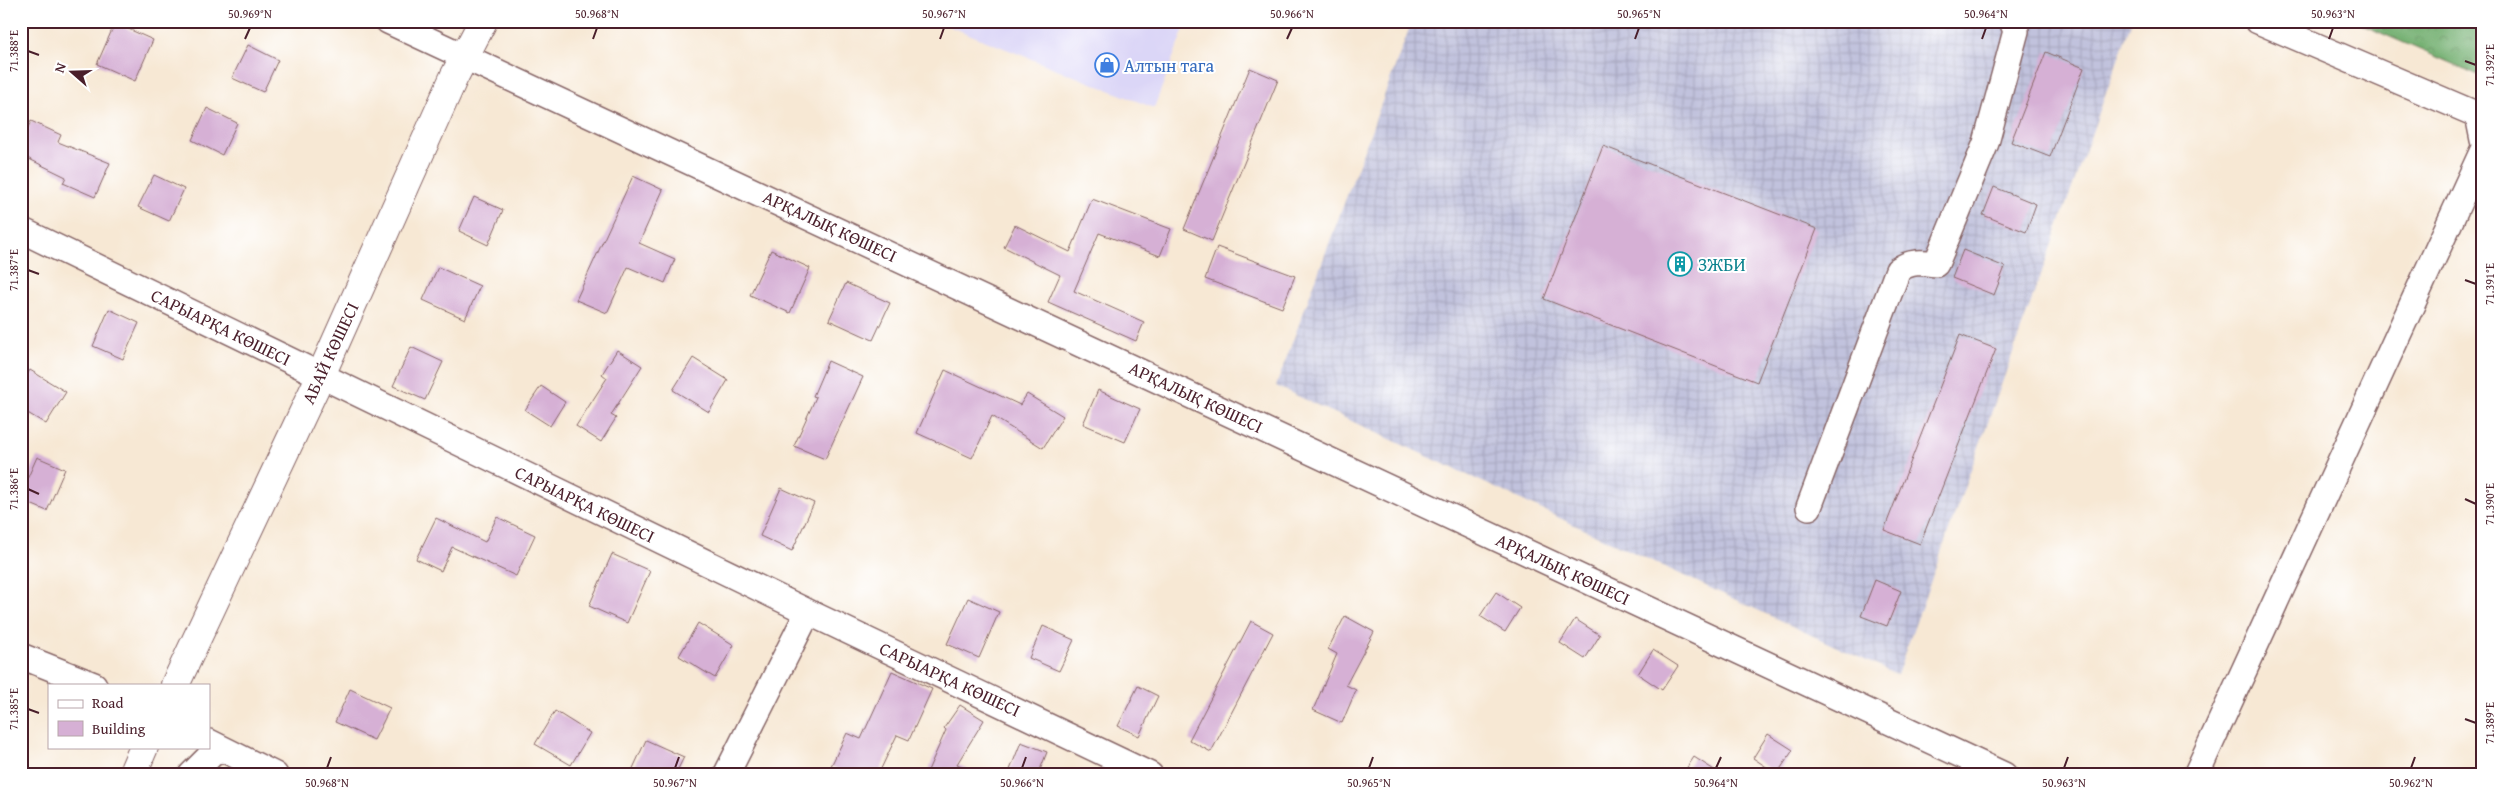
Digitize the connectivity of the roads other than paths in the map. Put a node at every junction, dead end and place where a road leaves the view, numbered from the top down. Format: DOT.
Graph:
graph roads {
  1 [pos="388,21"];
  2 [pos="483,21"];
  3 [pos="2012,21"];
  4 [pos="2258,21"];
  5 [pos="466,55"];
  6 [pos="2483,140"];
  7 [pos="2483,150"];
  8 [pos="21,230"];
  9 [pos="321,375"];
  10 [pos="1809,507"];
  11 [pos="808,612"];
  12 [pos="21,656"];
  13 [pos="91,684"];
  14 [pos="175,684"];
  15 [pos="214,744"];
  16 [pos="144,748"];
  17 [pos="132,775"];
  18 [pos="191,775"];
  19 [pos="275,775"];
  20 [pos="726,775"];
  21 [pos="1150,775"];
  22 [pos="2004,775"];
  23 [pos="2196,775"];
  1 -- 5 [label="street, АРҚАЛЫҚ КӨШЕСІ"];
  2 -- 5 [label="main road, АБАЙ КӨШЕСІ"];
  3 -- 10 [label="street"];
  4 -- 6 [label="street"];
  5 -- 9 [label="main road, АБАЙ КӨШЕСІ"];
  5 -- 22 [label="street, АРҚАЛЫҚ КӨШЕСІ"];
  7 -- 23 [label="street"];
  8 -- 9 [label="street, САРЫАРҚА КӨШЕСІ"];
  9 -- 11 [label="street, САРЫАРҚА КӨШЕСІ"];
  9 -- 14 [label="main road, АБАЙ КӨШЕСІ"];
  11 -- 20 [label="street"];
  11 -- 21 [label="street, САРЫАРҚА КӨШЕСІ"];
  12 -- 13 [label="street"];
  15 -- 18 [label="street"];
  15 -- 19 [label="street"];
  16 -- 17 [label="main road"];
}
